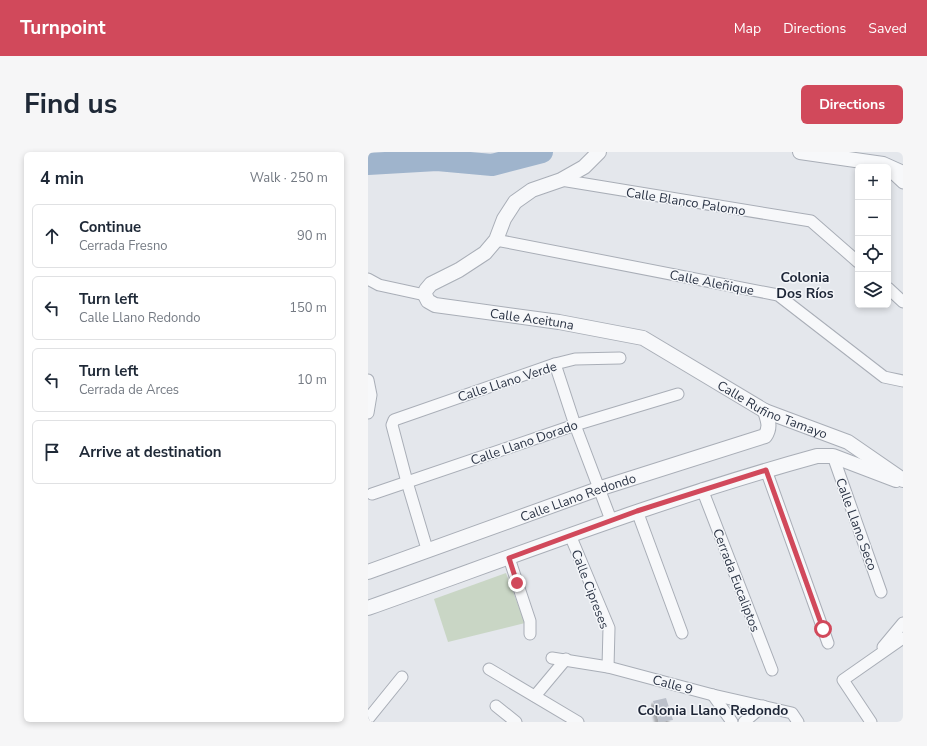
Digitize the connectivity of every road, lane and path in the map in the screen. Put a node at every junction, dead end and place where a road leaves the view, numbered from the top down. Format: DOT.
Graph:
graph roads {
  1 [pos="599,152"];
  2 [pos="800,152"];
  3 [pos="869,164"];
  4 [pos="891,169"];
  5 [pos="891,172"];
  6 [pos="903,173"];
  7 [pos="561,180"];
  8 [pos="903,183"];
  9 [pos="496,240"];
  10 [pos="855,259"];
  11 [pos="368,279"];
  12 [pos="891,291"];
  13 [pos="425,295"];
  14 [pos="903,302"];
  15 [pos="643,338"];
  16 [pos="620,358"];
  17 [pos="555,364"];
  18 [pos="368,380"];
  19 [pos="903,381"];
  20 [pos="678,394"];
  21 [pos="765,411"];
  22 [pos="368,413"];
  23 [pos="575,425"];
  24 [pos="833,456"];
  25 [pos="766,470"];
  26 [pos="903,481"];
  27 [pos="407,482"];
  28 [pos="598,489"];
  29 [pos="702,489"];
  30 [pos="372,494"];
  31 [pos="637,511"];
  32 [pos="611,520"];
  33 [pos="570,535"];
  34 [pos="427,549"];
  35 [pos="509,558"];
  36 [pos="368,572"];
  37 [pos="881,592"];
  38 [pos="368,608"];
  39 [pos="903,623"];
  40 [pos="682,633"];
  41 [pos="530,634"];
  42 [pos="903,638"];
  43 [pos="828,643"];
  44 [pos="552,658"];
  45 [pos="566,659"];
  46 [pos="872,659"];
  47 [pos="608,667"];
  48 [pos="489,669"];
  49 [pos="772,670"];
  50 [pos="402,677"];
  51 [pos="714,695"];
  52 [pos="535,696"];
  53 [pos="496,706"];
  54 [pos="763,706"];
  55 [pos="795,718"];
  56 [pos="368,719"];
  57 [pos="516,722"];
  58 [pos="578,722"];
  59 [pos="732,722"];
  60 [pos="744,722"];
  61 [pos="871,722"];
  1 -- 7 [label="street"];
  2 -- 3 [label="street"];
  4 -- 6 [label="street"];
  5 -- 8 [label="street"];
  7 -- 9 [label="street"];
  7 -- 10 [label="street, Calle Blanco Palomo"];
  9 -- 13 [label="street"];
  9 -- 19 [label="street, Calle Aleñique"];
  11 -- 13 [label="street"];
  12 -- 14 [label="street"];
  13 -- 15 [label="street, Calle Aceituna"];
  15 -- 21 [label="street, Calle Rufino Tamayo"];
  16 -- 17 [label="street, Calle Llano Verde"];
  17 -- 23 [label="street"];
  17 -- 27 [label="street, Calle Llano Verde"];
  18 -- 22 [label="street"];
  20 -- 23 [label="street, Calle Llano Dorado"];
  21 -- 26 [label="street, Calle Rufino Tamayo"];
  21 -- 28 [label="street, Calle Llano Redondo"];
  23 -- 27 [label="street, Calle Llano Dorado"];
  23 -- 28 [label="street"];
  24 -- 25 [label="street"];
  24 -- 26 [label="street"];
  24 -- 37 [label="street, Calle Llano Seco"];
  25 -- 29 [label="street"];
  25 -- 43 [label="street"];
  27 -- 30 [label="street, Calle Llano Dorado"];
  27 -- 34 [label="street"];
  28 -- 32 [label="street"];
  28 -- 34 [label="street, Calle Llano Redondo"];
  29 -- 31 [label="street"];
  29 -- 49 [label="street, Cerrada Eucaliptos"];
  31 -- 32 [label="street"];
  31 -- 40 [label="street"];
  32 -- 33 [label="street"];
  33 -- 35 [label="street"];
  33 -- 47 [label="street, Calle Cipreses"];
  34 -- 36 [label="street, Calle Llano Redondo"];
  35 -- 38 [label="street"];
  35 -- 41 [label="street"];
  39 -- 46 [label="street"];
  42 -- 46 [label="street"];
  44 -- 45 [label="street, Calle 9"];
  45 -- 47 [label="street, Calle 9"];
  45 -- 52 [label="street"];
  46 -- 61 [label="street"];
  47 -- 51 [label="street, Calle 9"];
  48 -- 52 [label="street"];
  50 -- 56 [label="street"];
  51 -- 54 [label="street, Calle 9"];
  51 -- 59 [label="street"];
  52 -- 58 [label="street"];
  53 -- 57 [label="street"];
  54 -- 55 [label="street, Calle 9"];
  54 -- 60 [label="street"];
}
